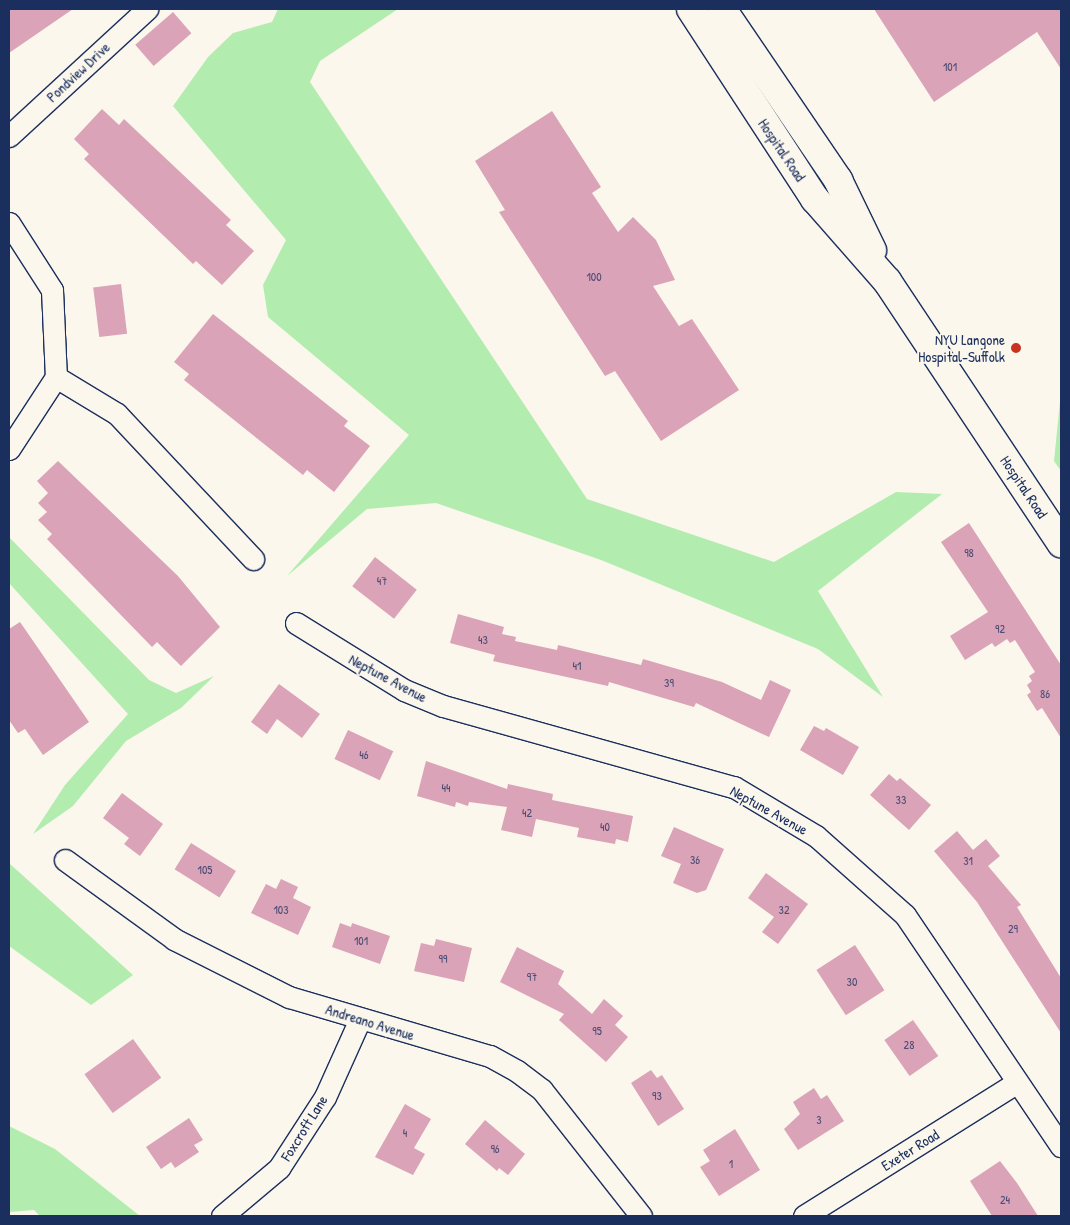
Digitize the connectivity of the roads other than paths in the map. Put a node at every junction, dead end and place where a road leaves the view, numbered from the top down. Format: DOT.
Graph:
graph roads {
  1 [pos="147,9"];
  2 [pos="691,9"];
  3 [pos="722,9"];
  4 [pos="9,136"];
  5 [pos="9,223"];
  6 [pos="887,281"];
  7 [pos="56,377"];
  8 [pos="9,449"];
  9 [pos="1061,543"];
  10 [pos="253,559"];
  11 [pos="296,623"];
  12 [pos="65,860"];
  13 [pos="360,1020"];
  14 [pos="1016,1083"];
  15 [pos="1061,1146"];
  16 [pos="222,1216"];
  17 [pos="641,1216"];
  18 [pos="804,1216"];
  1 -- 4 [label="street, Pondview Drive"];
  2 -- 6 [label="street, Hospital Road"];
  3 -- 6 [label="street, Hospital Road"];
  5 -- 7 [label="street"];
  6 -- 9 [label="street, Hospital Road"];
  7 -- 8 [label="street"];
  7 -- 10 [label="street"];
  11 -- 14 [label="street, Neptune Avenue"];
  12 -- 13 [label="street, Andreano Avenue"];
  13 -- 16 [label="street, Foxcroft Lane"];
  13 -- 17 [label="street, Andreano Avenue"];
  14 -- 15 [label="street, Neptune Avenue"];
  14 -- 18 [label="street, Exeter Road"];
}
